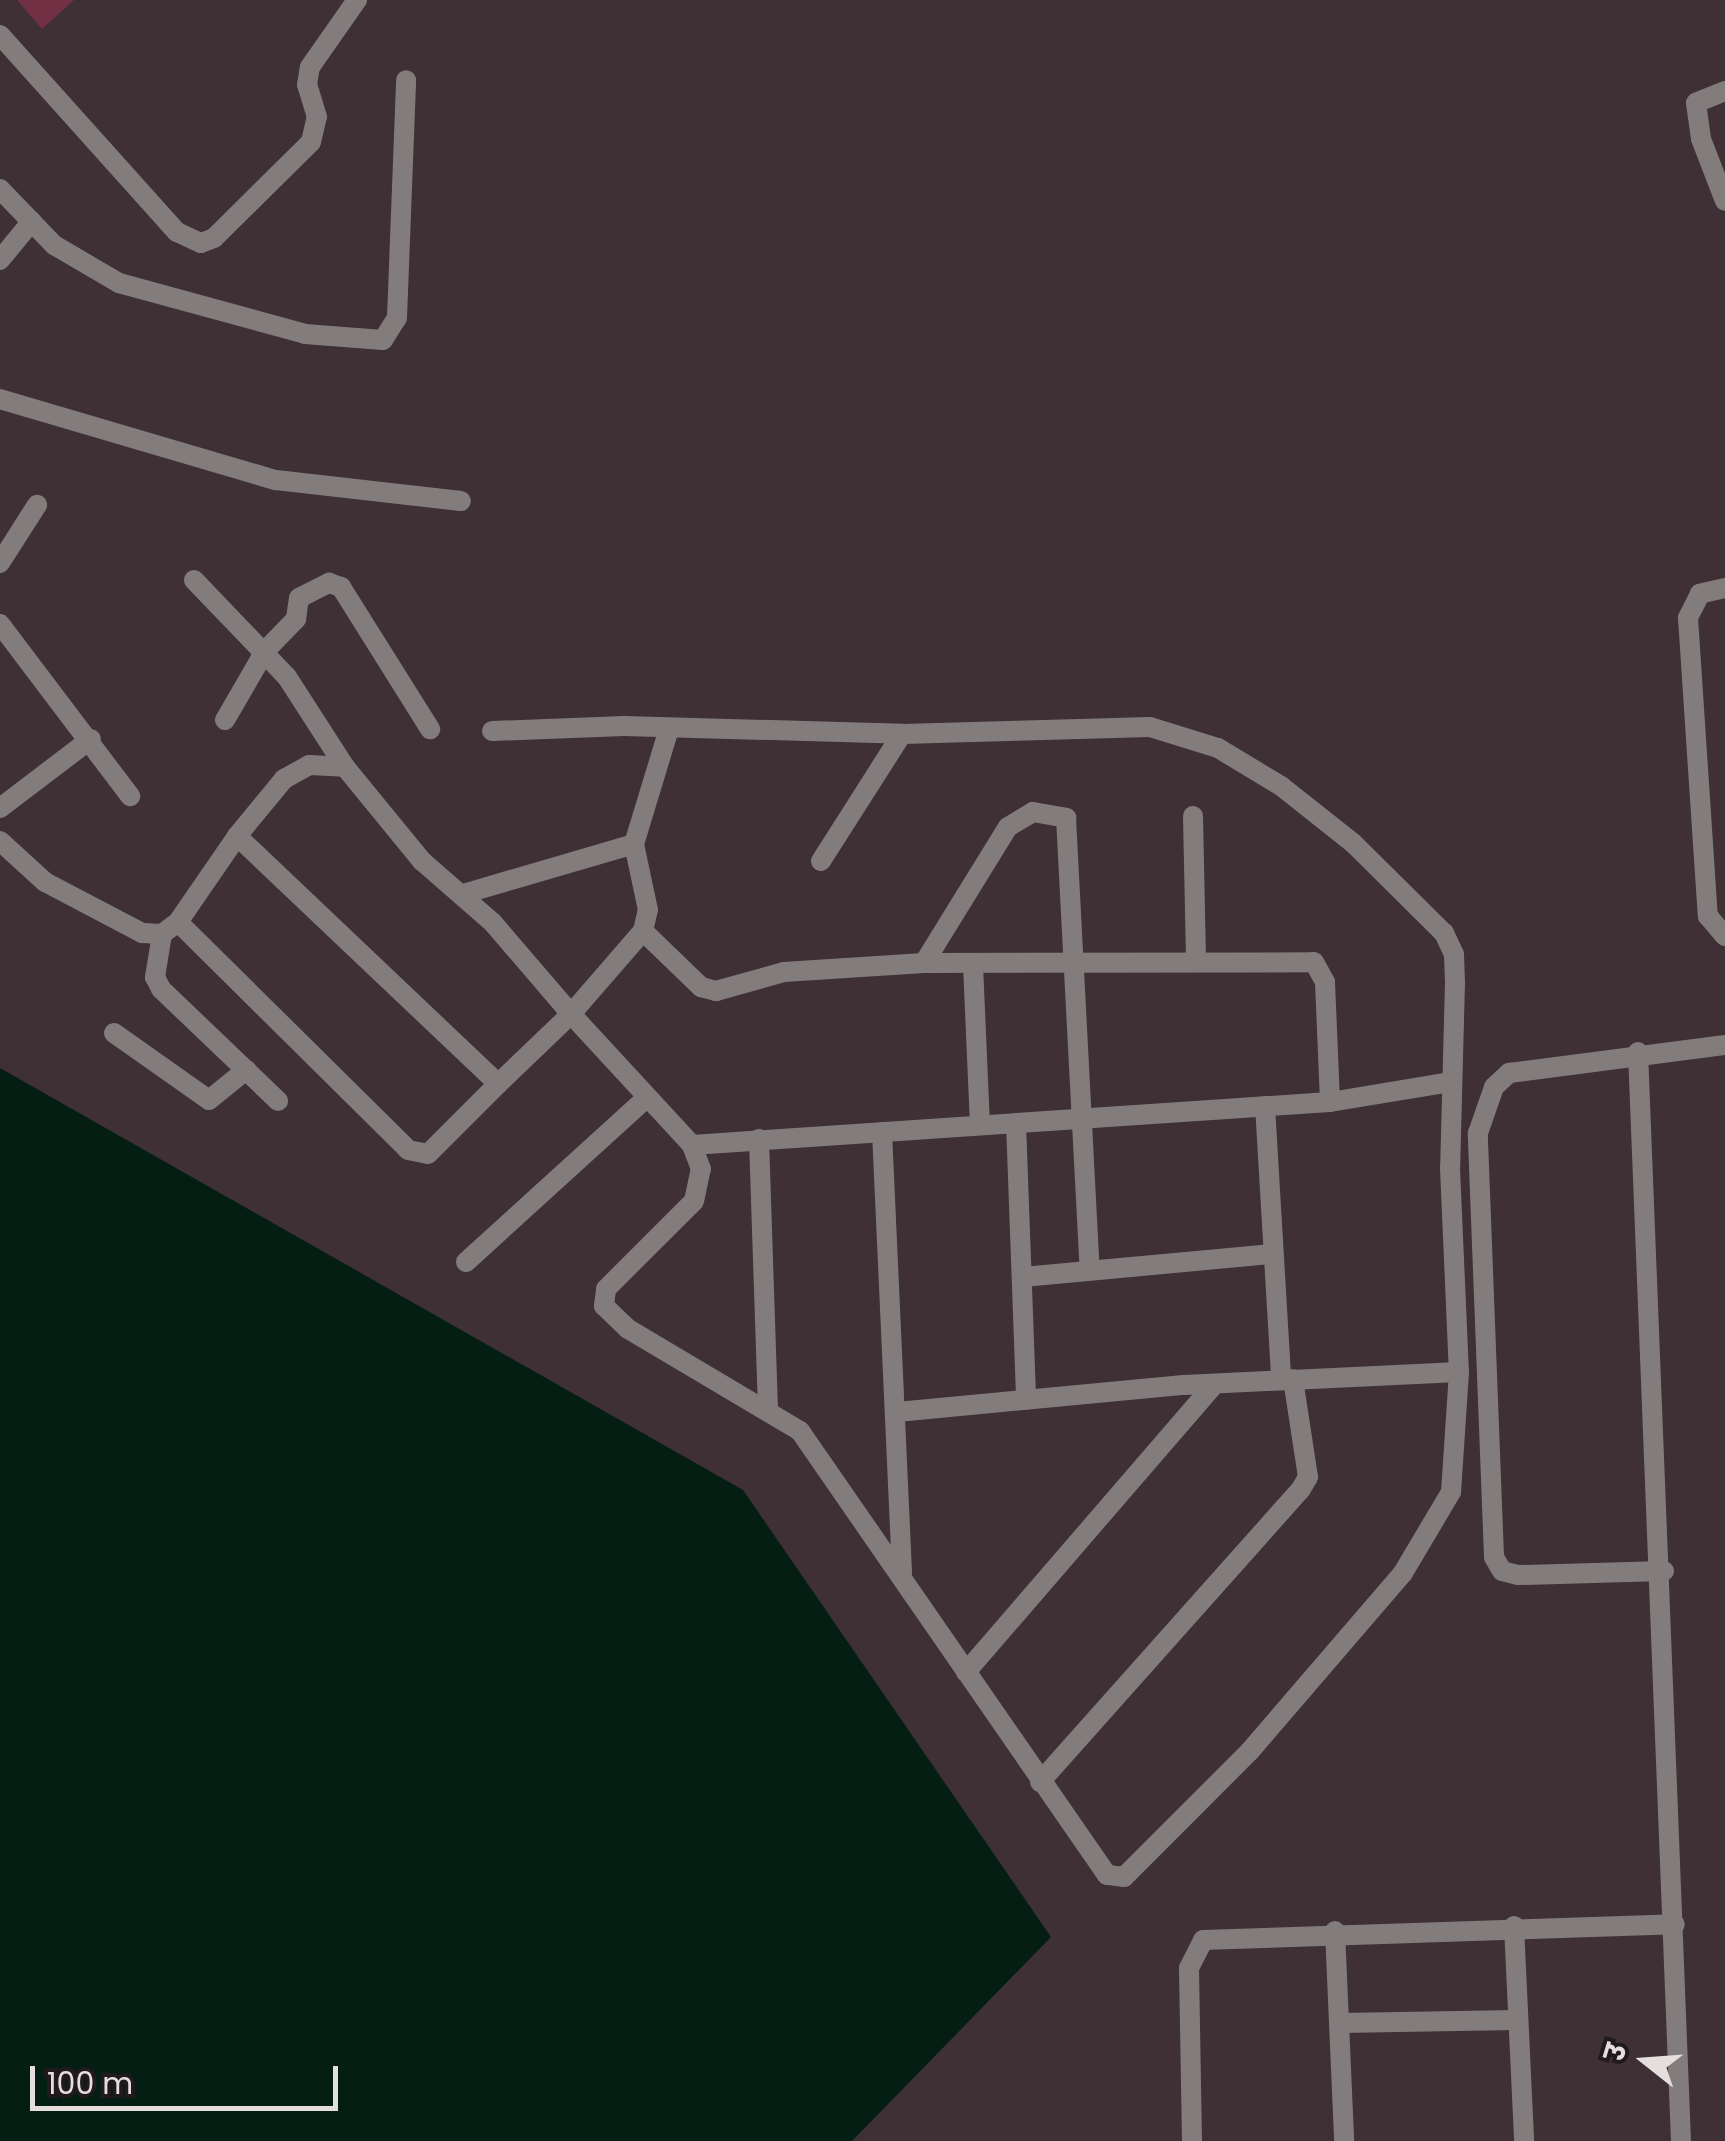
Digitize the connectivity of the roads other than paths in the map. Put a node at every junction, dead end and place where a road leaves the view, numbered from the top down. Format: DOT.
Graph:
graph roads {
  1 [pos="358,0"];
  2 [pos="0,35"];
  3 [pos="406,80"];
  4 [pos="1725,91"];
  5 [pos="0,189"];
  6 [pos="1725,201"];
  7 [pos="32,220"];
  8 [pos="0,260"];
  9 [pos="0,399"];
  10 [pos="461,501"];
  11 [pos="37,504"];
  12 [pos="0,563"];
  13 [pos="194,580"];
  14 [pos="1725,588"];
  15 [pos="0,625"];
  16 [pos="266,651"];
  17 [pos="225,720"];
  18 [pos="430,728"];
  19 [pos="669,729"];
  20 [pos="492,731"];
  21 [pos="902,734"];
  22 [pos="91,739"];
  23 [pos="345,767"];
  24 [pos="130,796"];
  25 [pos="0,808"];
  26 [pos="1192,816"];
  27 [pos="237,836"];
  28 [pos="0,840"];
  29 [pos="634,844"];
  30 [pos="821,861"];
  31 [pos="463,894"];
  32 [pos="170,928"];
  33 [pos="643,931"];
  34 [pos="1725,936"];
  35 [pos="1072,961"];
  36 [pos="1196,961"];
  37 [pos="924,963"];
  38 [pos="973,965"];
  39 [pos="571,1014"];
  40 [pos="114,1032"];
  41 [pos="1725,1045"];
  42 [pos="1638,1052"];
  43 [pos="246,1070"];
  44 [pos="1452,1082"];
  45 [pos="498,1084"];
  46 [pos="646,1098"];
  47 [pos="278,1101"];
  48 [pos="1330,1102"];
  49 [pos="1266,1106"];
  50 [pos="1078,1119"];
  51 [pos="1016,1123"];
  52 [pos="980,1125"];
  53 [pos="882,1132"];
  54 [pos="759,1140"];
  55 [pos="692,1145"];
  56 [pos="1270,1254"];
  57 [pos="466,1262"];
  58 [pos="1090,1270"];
  59 [pos="1023,1277"];
  60 [pos="1458,1372"];
  61 [pos="1287,1379"];
  62 [pos="1214,1386"];
  63 [pos="1026,1400"];
  64 [pos="768,1408"];
  65 [pos="897,1412"];
  66 [pos="1664,1571"];
  67 [pos="902,1574"];
  68 [pos="966,1672"];
  69 [pos="1040,1782"];
  70 [pos="1676,1924"];
  71 [pos="1514,1926"];
  72 [pos="1335,1931"];
  73 [pos="1516,2020"];
  74 [pos="1340,2023"];
  75 [pos="1192,2141"];
  76 [pos="1344,2141"];
  77 [pos="1524,2141"];
  78 [pos="1681,2141"];
  1 -- 2 [label="street"];
  3 -- 7 [label="street"];
  4 -- 6 [label="street"];
  5 -- 7 [label="street"];
  7 -- 8 [label="street"];
  9 -- 10 [label="street"];
  11 -- 12 [label="street"];
  13 -- 16 [label="street"];
  14 -- 34 [label="street"];
  15 -- 22 [label="street"];
  16 -- 17 [label="street"];
  16 -- 18 [label="street"];
  16 -- 23 [label="street"];
  19 -- 20 [label="street"];
  19 -- 21 [label="street"];
  19 -- 29 [label="street"];
  21 -- 30 [label="street"];
  21 -- 44 [label="street"];
  22 -- 24 [label="street"];
  22 -- 25 [label="street"];
  23 -- 27 [label="street"];
  23 -- 31 [label="street"];
  26 -- 36 [label="street"];
  27 -- 32 [label="street"];
  27 -- 45 [label="street"];
  28 -- 32 [label="street"];
  29 -- 31 [label="street"];
  29 -- 33 [label="street"];
  31 -- 39 [label="street"];
  32 -- 43 [label="street"];
  32 -- 45 [label="street"];
  33 -- 37 [label="street"];
  33 -- 39 [label="street"];
  35 -- 36 [label="street"];
  35 -- 37 [label="street"];
  35 -- 38 [label="street"];
  35 -- 50 [label="street"];
  36 -- 48 [label="street"];
  37 -- 38 [label="street"];
  38 -- 52 [label="street"];
  39 -- 45 [label="street"];
  39 -- 46 [label="street"];
  40 -- 43 [label="street"];
  41 -- 42 [label="street"];
  42 -- 66 [label="street"];
  42 -- 66 [label="street"];
  43 -- 47 [label="street"];
  44 -- 48 [label="street"];
  44 -- 60 [label="street"];
  46 -- 55 [label="street"];
  46 -- 57 [label="street"];
  48 -- 49 [label="street"];
  49 -- 50 [label="street"];
  49 -- 56 [label="street"];
  50 -- 51 [label="street"];
  50 -- 58 [label="street"];
  51 -- 52 [label="street"];
  51 -- 59 [label="street"];
  52 -- 53 [label="street"];
  53 -- 54 [label="street"];
  53 -- 65 [label="street"];
  54 -- 55 [label="street"];
  54 -- 64 [label="street"];
  55 -- 64 [label="street"];
  56 -- 58 [label="street"];
  56 -- 61 [label="street"];
  58 -- 59 [label="street"];
  59 -- 63 [label="street"];
  60 -- 61 [label="street"];
  60 -- 69 [label="street"];
  61 -- 62 [label="street"];
  61 -- 69 [label="street"];
  62 -- 63 [label="street"];
  62 -- 68 [label="street"];
  63 -- 65 [label="street"];
  64 -- 67 [label="street"];
  65 -- 67 [label="street"];
  66 -- 70 [label="street"];
  67 -- 68 [label="street"];
  68 -- 69 [label="street"];
  70 -- 71 [label="street"];
  70 -- 78 [label="street"];
  71 -- 72 [label="street"];
  71 -- 73 [label="street"];
  72 -- 74 [label="street"];
  72 -- 75 [label="street"];
  73 -- 74 [label="street"];
  73 -- 77 [label="street"];
  74 -- 76 [label="street"];
}
